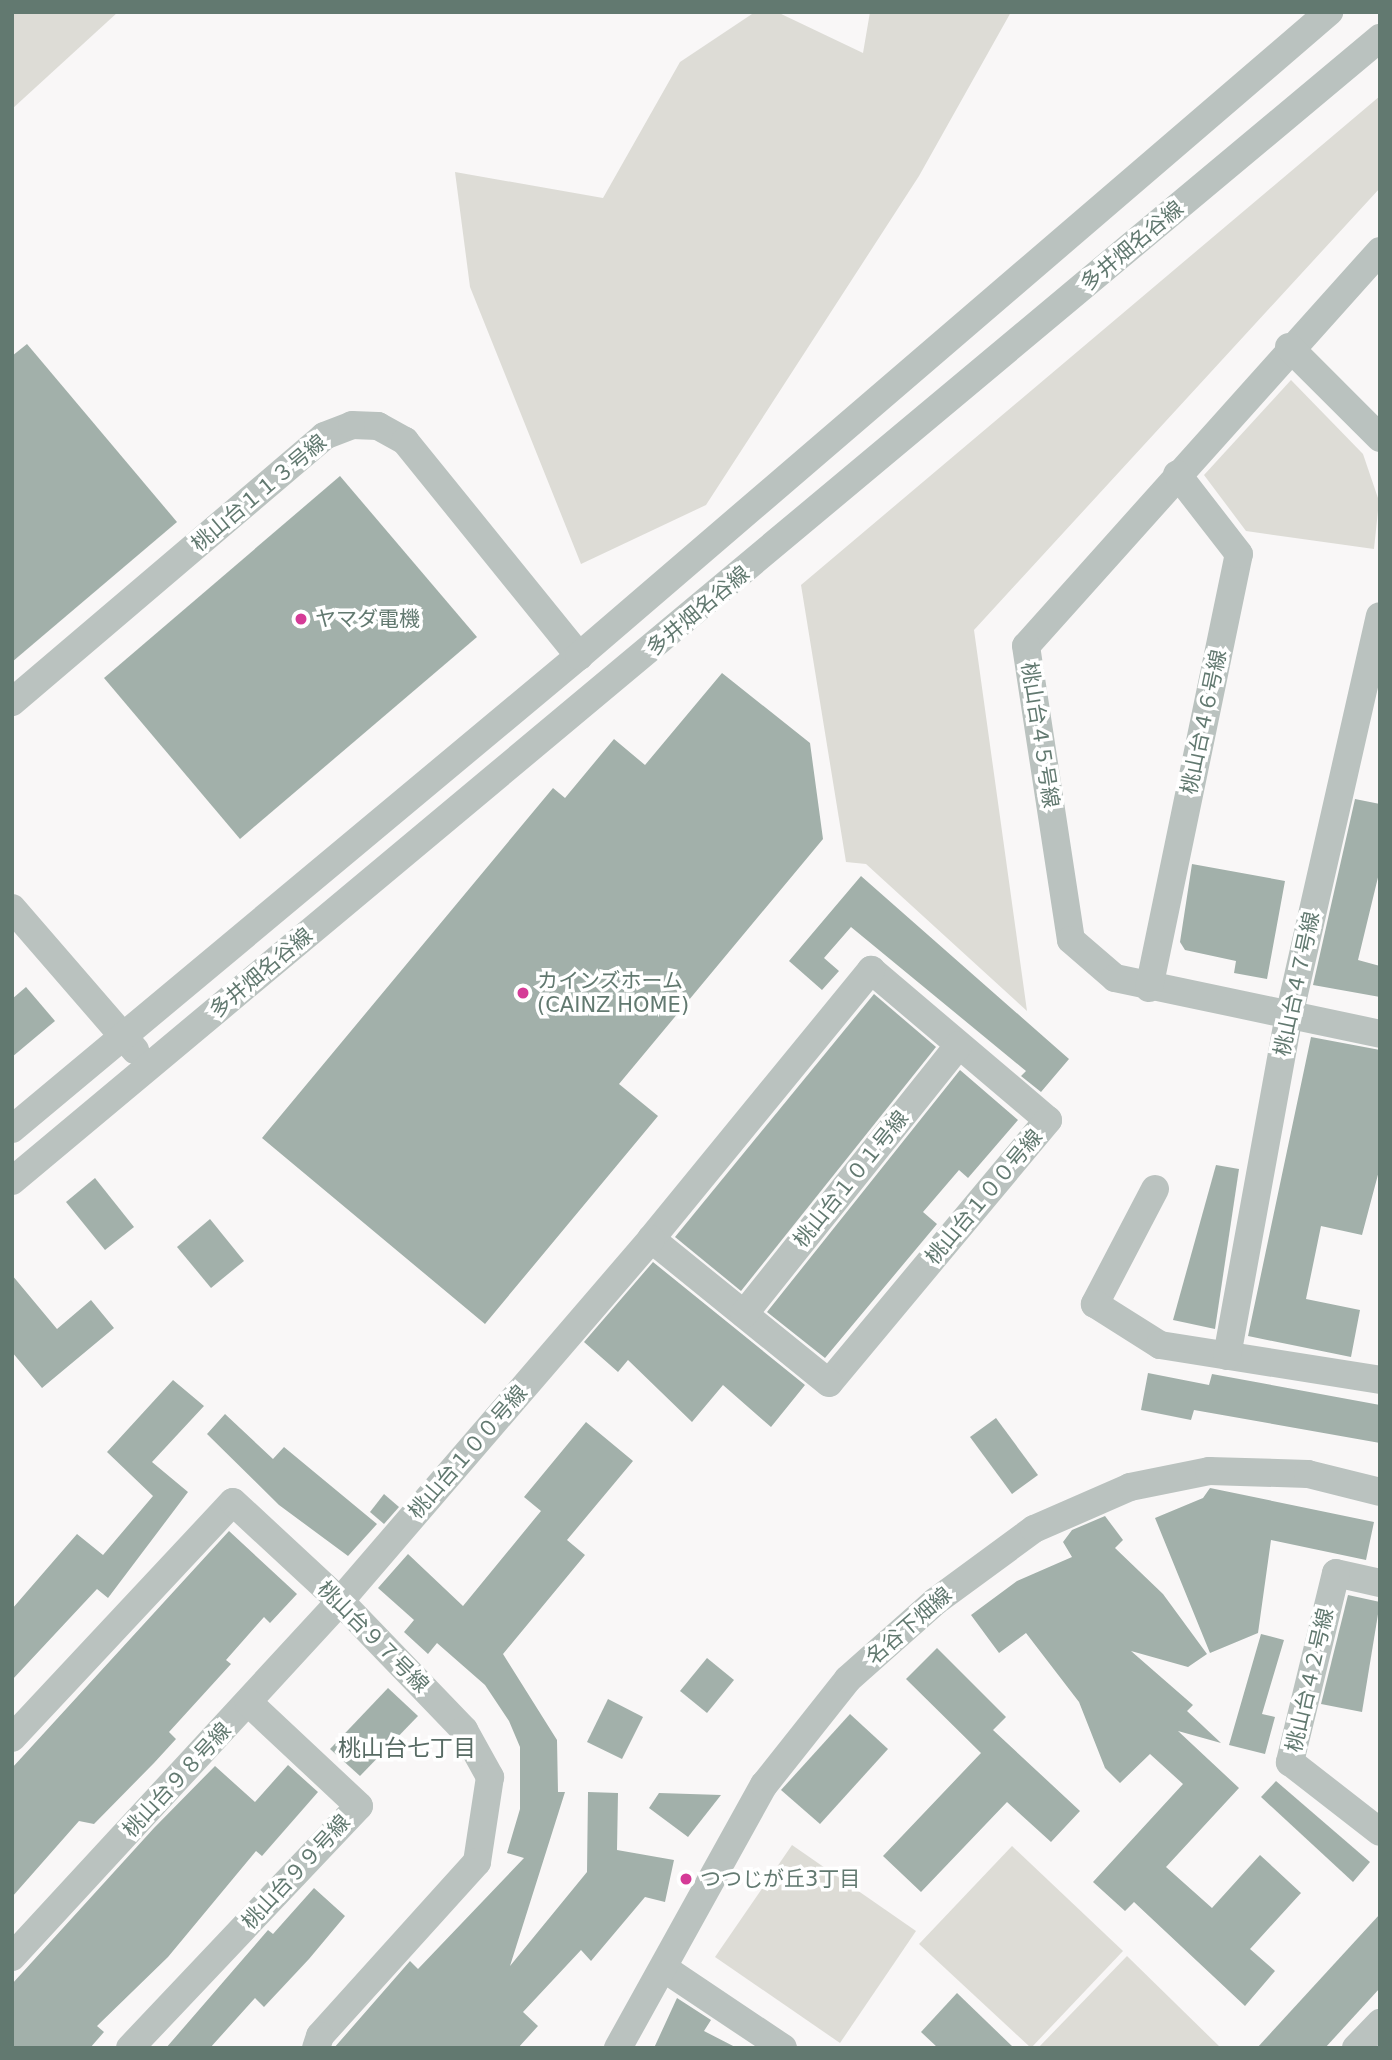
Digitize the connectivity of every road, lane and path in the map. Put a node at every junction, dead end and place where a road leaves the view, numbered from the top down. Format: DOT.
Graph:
graph roads {
  1 [pos="1329,12"];
  2 [pos="1380,38"];
  3 [pos="1380,251"];
  4 [pos="1290,347"];
  5 [pos="1380,438"];
  6 [pos="1177,474"];
  7 [pos="1380,615"];
  8 [pos="579,656"];
  9 [pos="12,702"];
  10 [pos="12,908"];
  11 [pos="1149,988"];
  12 [pos="1289,1016"];
  13 [pos="1380,1034"];
  14 [pos="124,1038"];
  15 [pos="959,1045"];
  16 [pos="148,1065"];
  17 [pos="12,1129"];
  18 [pos="12,1181"];
  19 [pos="1155,1189"];
  20 [pos="651,1239"];
  21 [pos="744,1314"];
  22 [pos="1227,1356"];
  23 [pos="1378,1373"];
  24 [pos="1380,1492"];
  25 [pos="1380,1583"];
  26 [pos="340,1601"];
  27 [pos="248,1703"];
  28 [pos="12,1738"];
  29 [pos="1380,1832"];
  30 [pos="12,1957"];
  31 [pos="665,1969"];
  32 [pos="1380,2023"];
  33 [pos="130,2048"];
  34 [pos="316,2048"];
  35 [pos="618,2048"];
  36 [pos="783,2048"];
  37 [pos="1356,2048"];
  1 -- 8 [label="street, 多井畑名谷線"];
  2 -- 16 [label="street, 多井畑名谷線"];
  3 -- 4 [label="street, 桃山台４５号線"];
  4 -- 5 [label="street"];
  4 -- 6 [label="street, 桃山台４５号線"];
  6 -- 11 [label="street, 桃山台４６号線"];
  6 -- 11 [label="street, 桃山台４５号線"];
  7 -- 12 [label="street, 桃山台４７号線"];
  8 -- 9 [label="street, 桃山台１１３号線"];
  8 -- 14 [label="street, 多井畑名谷線"];
  10 -- 14 [label="street"];
  11 -- 12 [label="street, 桃山台４５号線"];
  12 -- 13 [label="street, 桃山台４５号線"];
  12 -- 22 [label="street, 桃山台４７号線"];
  14 -- 16 [label="street"];
  14 -- 17 [label="street, 多井畑名谷線"];
  15 -- 20 [label="street, 桃山台１００号線"];
  15 -- 21 [label="street, 桃山台１０１号線"];
  15 -- 21 [label="street, 桃山台１００号線"];
  16 -- 18 [label="street, 多井畑名谷線"];
  19 -- 22 [label="street"];
  20 -- 21 [label="street, 桃山台１００号線"];
  20 -- 26 [label="street, 桃山台１００号線"];
  22 -- 23 [label="street"];
  24 -- 31 [label="street, 名谷下畑線"];
  25 -- 29 [label="street, 桃山台４２号線"];
  26 -- 27 [label="street, 桃山台９８号線"];
  26 -- 28 [label="street, 桃山台９７号線"];
  26 -- 34 [label="street, 桃山台９７号線"];
  27 -- 30 [label="street, 桃山台９８号線"];
  27 -- 33 [label="street, 桃山台９９号線"];
  31 -- 35 [label="street, 名谷下畑線"];
  31 -- 36 [label="street"];
  32 -- 37 [label="street"];
}
